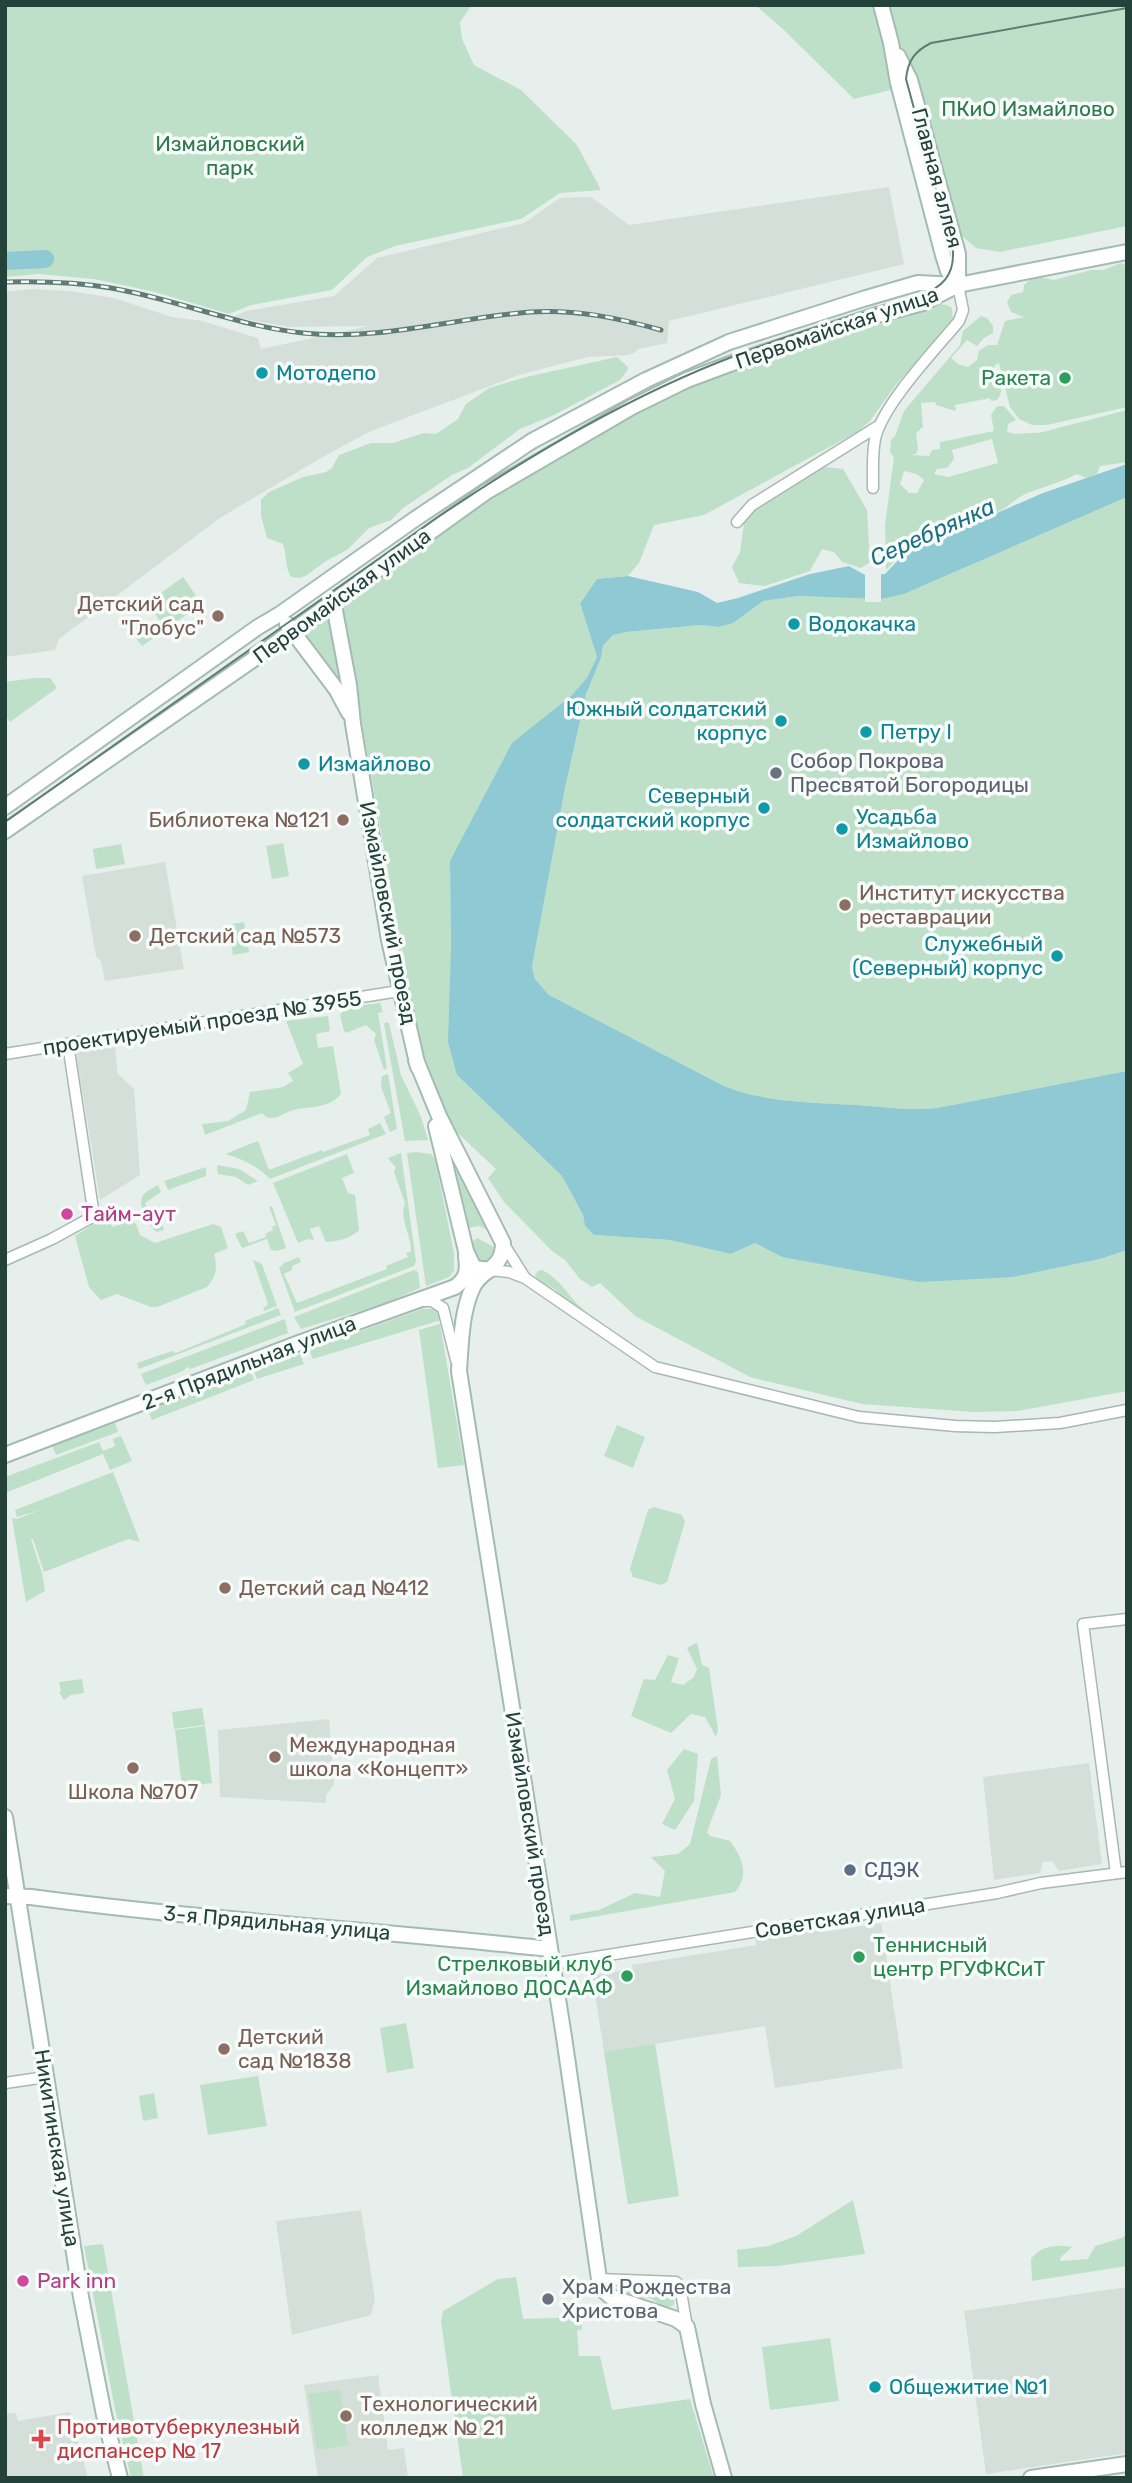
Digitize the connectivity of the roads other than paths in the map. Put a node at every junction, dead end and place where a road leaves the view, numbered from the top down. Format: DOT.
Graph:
graph roads {
  1 [pos="881,5"];
  2 [pos="891,43"];
  3 [pos="1127,252"];
  4 [pos="943,255"];
  5 [pos="918,283"];
  6 [pos="958,285"];
  7 [pos="880,424"];
  8 [pos="873,488"];
  9 [pos="737,522"];
  10 [pos="333,600"];
  11 [pos="280,614"];
  12 [pos="292,630"];
  13 [pos="168,690"];
  14 [pos="178,712"];
  15 [pos="354,724"];
  16 [pos="5,807"];
  17 [pos="5,831"];
  18 [pos="399,991"];
  19 [pos="68,1044"];
  20 [pos="5,1054"];
  21 [pos="416,1060"];
  22 [pos="502,1243"];
  23 [pos="466,1251"];
  24 [pos="5,1260"];
  25 [pos="490,1270"];
  26 [pos="525,1278"];
  27 [pos="419,1300"];
  28 [pos="459,1371"];
  29 [pos="1127,1410"];
  30 [pos="5,1455"];
  31 [pos="1127,1619"];
  32 [pos="5,1817"];
  33 [pos="1121,1872"];
  34 [pos="11,1897"];
  35 [pos="550,1949"];
  36 [pos="552,1964"];
  37 [pos="46,2077"];
  38 [pos="5,2083"];
  39 [pos="599,2278"];
  40 [pos="687,2327"];
  41 [pos="1127,2464"];
  42 [pos="120,2478"];
  43 [pos="724,2478"];
  44 [pos="1031,2478"];
  1 -- 2 [label="street, Главная аллея"];
  2 -- 4 [label="street, Главная аллея"];
  2 -- 6 [label="street, Главная аллея"];
  3 -- 6 [label="street"];
  4 -- 5 [label="street, Главная аллея"];
  4 -- 6 [label="street, Главная аллея"];
  5 -- 6 [label="street, Первомайская улица"];
  5 -- 11 [label="street, Первомайская улица"];
  6 -- 7 [label="street"];
  6 -- 10 [label="street, Первомайская улица"];
  7 -- 8 [label="street"];
  7 -- 9 [label="street"];
  10 -- 12 [label="street, Первомайская улица"];
  10 -- 15 [label="street, Измайловский проезд"];
  11 -- 12 [label="street, Измайловский проезд"];
  11 -- 13 [label="street, Первомайская улица"];
  12 -- 14 [label="street, Первомайская улица"];
  12 -- 15 [label="street, Измайловский проезд"];
  13 -- 14 [label="street"];
  13 -- 16 [label="street, Первомайская улица"];
  14 -- 17 [label="street, Первомайская улица"];
  15 -- 18 [label="street, Измайловский проезд"];
  18 -- 19 [label="street, проектируемый проезд № 3955"];
  18 -- 21 [label="street, Измайловский проезд"];
  19 -- 20 [label="street, проектируемый проезд № 3955"];
  19 -- 24 [label="street"];
  21 -- 22 [label="street, Измайловский проезд"];
  21 -- 23 [label="street, Измайловский проезд"];
  22 -- 25 [label="street, Измайловский проезд"];
  22 -- 26 [label="street, Измайловский проезд"];
  23 -- 25 [label="street"];
  23 -- 27 [label="street, 2-я Прядильная улица"];
  25 -- 26 [label="street"];
  25 -- 28 [label="street, Измайловский проезд"];
  26 -- 29 [label="street"];
  27 -- 28 [label="street, Измайловский проезд"];
  27 -- 30 [label="street, 2-я Прядильная улица"];
  28 -- 35 [label="street, Измайловский проезд"];
  31 -- 33 [label="street"];
  32 -- 34 [label="street, Никитинская улица"];
  33 -- 36 [label="street, Советская улица"];
  34 -- 35 [label="street, 3-я Прядильная улица"];
  34 -- 37 [label="street, Никитинская улица"];
  35 -- 36 [label="street, Измайловский проезд"];
  36 -- 39 [label="street, Измайловский проезд"];
  37 -- 38 [label="street"];
  37 -- 42 [label="street, Никитинская улица"];
  39 -- 40 [label="street"];
  39 -- 40 [label="street"];
  40 -- 43 [label="street"];
  41 -- 44 [label="street"];
}
